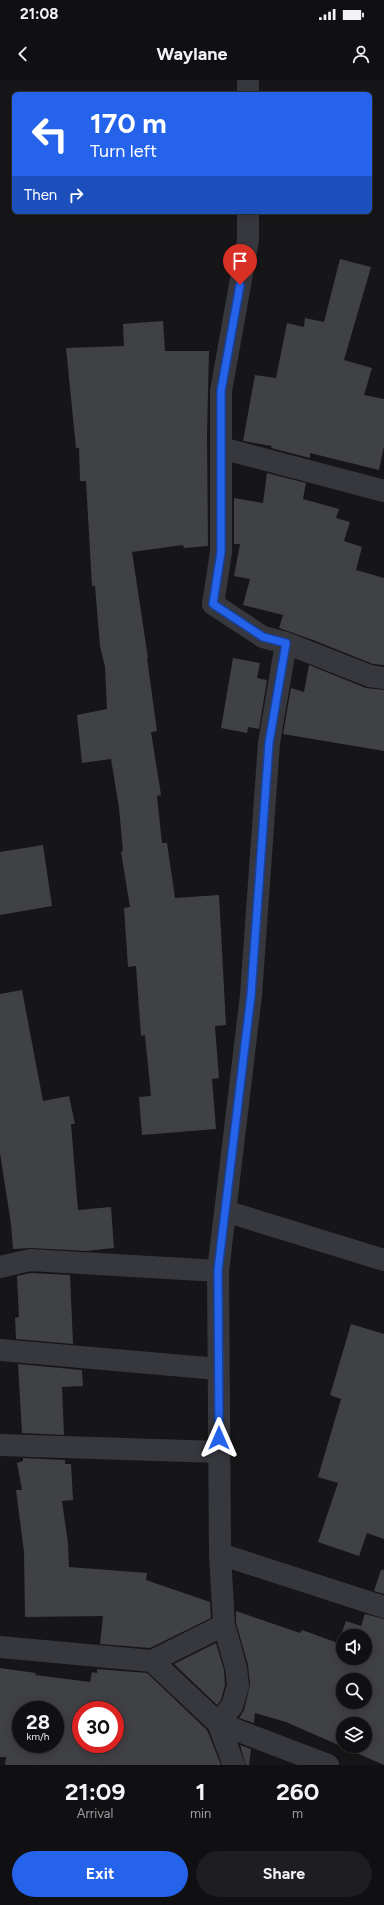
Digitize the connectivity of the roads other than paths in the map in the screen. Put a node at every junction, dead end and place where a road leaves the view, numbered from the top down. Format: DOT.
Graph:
graph roads {
  1 [pos="248,80"];
  2 [pos="248,92"];
  3 [pos="248,214"];
  4 [pos="221,448"];
  5 [pos="384,491"];
  6 [pos="286,643"];
  7 [pos="384,678"];
  8 [pos="225,1211"];
  9 [pos="384,1260"];
  10 [pos="0,1267"];
  11 [pos="218,1270"];
  12 [pos="0,1350"];
  13 [pos="218,1369"];
  14 [pos="0,1445"];
  15 [pos="219,1452"];
  16 [pos="220,1554"];
  17 [pos="384,1607"];
  18 [pos="224,1625"];
  19 [pos="0,1647"];
  20 [pos="152,1661"];
  21 [pos="218,1722"];
  22 [pos="234,1765"];
  23 [pos="328,1765"];
  1 -- 2 [label="street"];
  3 -- 4 [label="street"];
  4 -- 5 [label="street"];
  4 -- 6 [label="street"];
  6 -- 7 [label="street"];
  6 -- 8 [label="street"];
  8 -- 9 [label="street"];
  8 -- 11 [label="street"];
  10 -- 11 [label="street"];
  11 -- 13 [label="street"];
  12 -- 13 [label="street"];
  13 -- 15 [label="street"];
  14 -- 15 [label="street"];
  15 -- 16 [label="street"];
  16 -- 17 [label="street"];
  16 -- 18 [label="street"];
  18 -- 20 [label="street"];
  18 -- 21 [label="street"];
  19 -- 20 [label="street"];
  20 -- 21 [label="street"];
  21 -- 22 [label="street"];
  21 -- 23 [label="street"];
}
